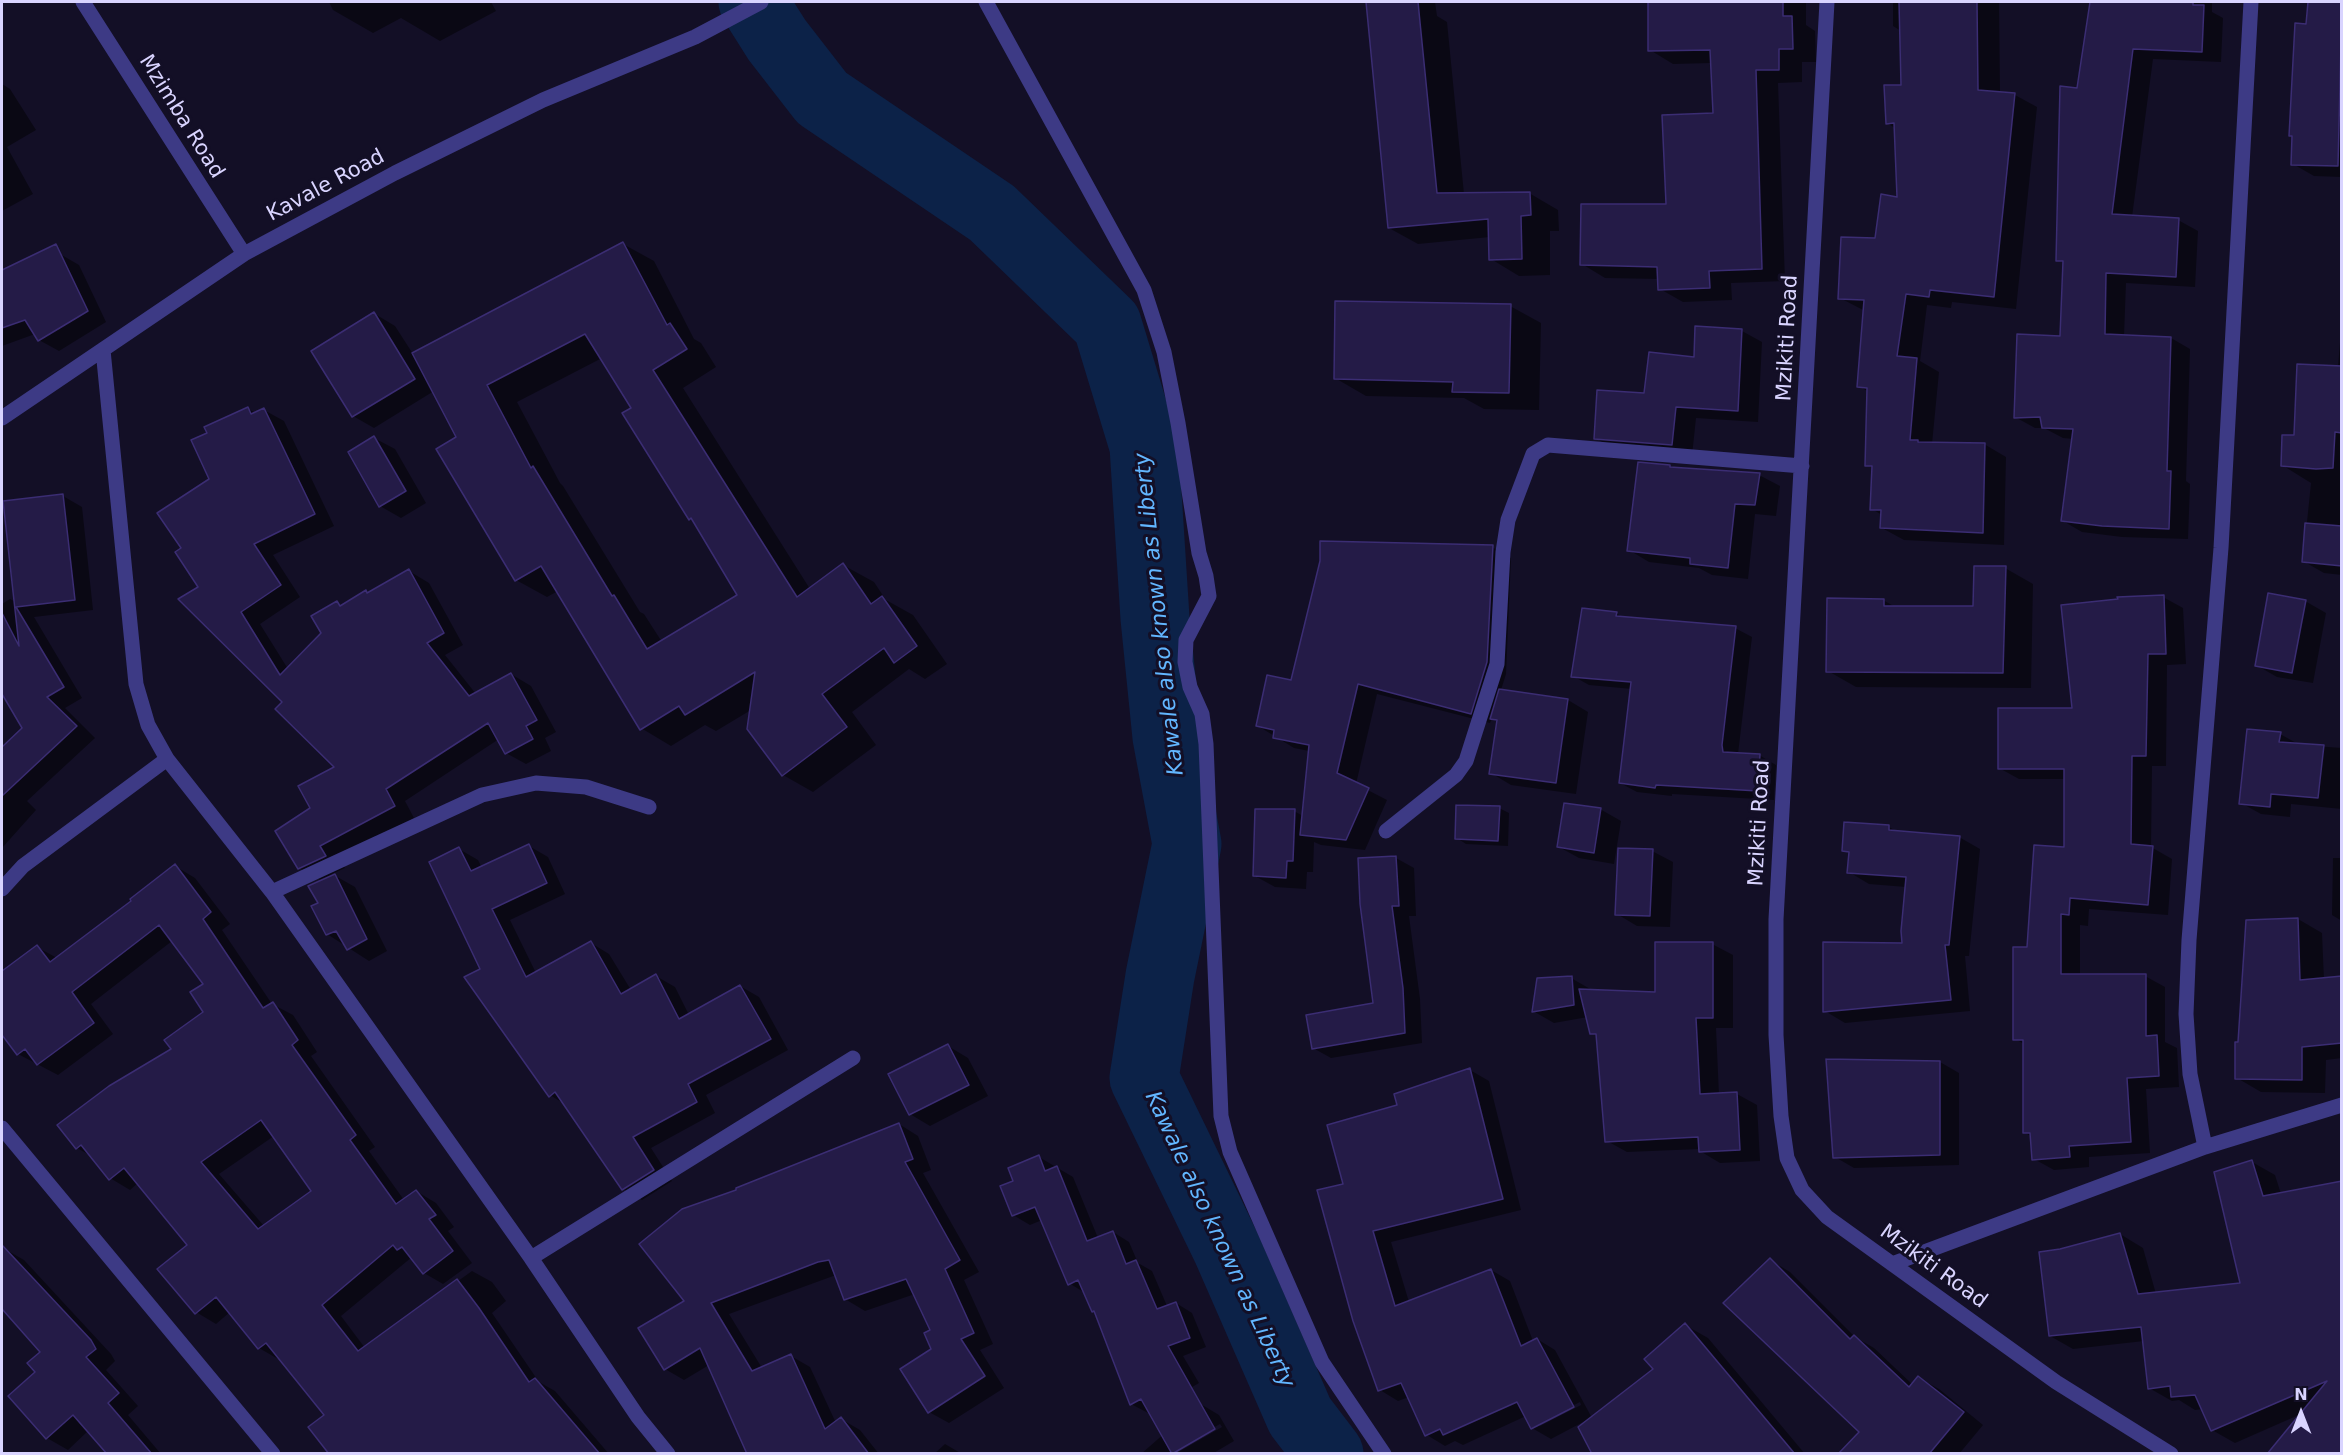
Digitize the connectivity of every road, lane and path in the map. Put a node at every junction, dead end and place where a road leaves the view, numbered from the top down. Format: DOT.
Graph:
graph roads {
  1 [pos="83,2"];
  2 [pos="761,2"];
  3 [pos="986,2"];
  4 [pos="1827,2"];
  5 [pos="2251,2"];
  6 [pos="244,254"];
  7 [pos="103,350"];
  8 [pos="2,418"];
  9 [pos="1802,466"];
  10 [pos="167,759"];
  11 [pos="649,807"];
  12 [pos="1386,831"];
  13 [pos="2,889"];
  14 [pos="272,892"];
  15 [pos="853,1058"];
  16 [pos="2342,1105"];
  17 [pos="2,1128"];
  18 [pos="2205,1147"];
  19 [pos="531,1258"];
  20 [pos="1892,1264"];
  21 [pos="273,1454"];
  22 [pos="668,1454"];
  23 [pos="1384,1454"];
  24 [pos="2171,1454"];
  1 -- 6 [label="street, Mzimba Road"];
  2 -- 6 [label="street, Kavale Road"];
  3 -- 23 [label="street"];
  4 -- 9 [label="street, Mzikiti Road"];
  5 -- 18 [label="street"];
  6 -- 7 [label="street, Kavale Road"];
  7 -- 8 [label="street, Kavale Road"];
  7 -- 10 [label="street"];
  9 -- 12 [label="street"];
  9 -- 20 [label="street, Mzikiti Road"];
  10 -- 13 [label="street"];
  10 -- 14 [label="street"];
  11 -- 14 [label="street"];
  14 -- 19 [label="street"];
  15 -- 19 [label="street"];
  16 -- 18 [label="street"];
  17 -- 21 [label="street"];
  18 -- 20 [label="street"];
  19 -- 22 [label="street"];
  20 -- 24 [label="street, Mzikiti Road"];
}
